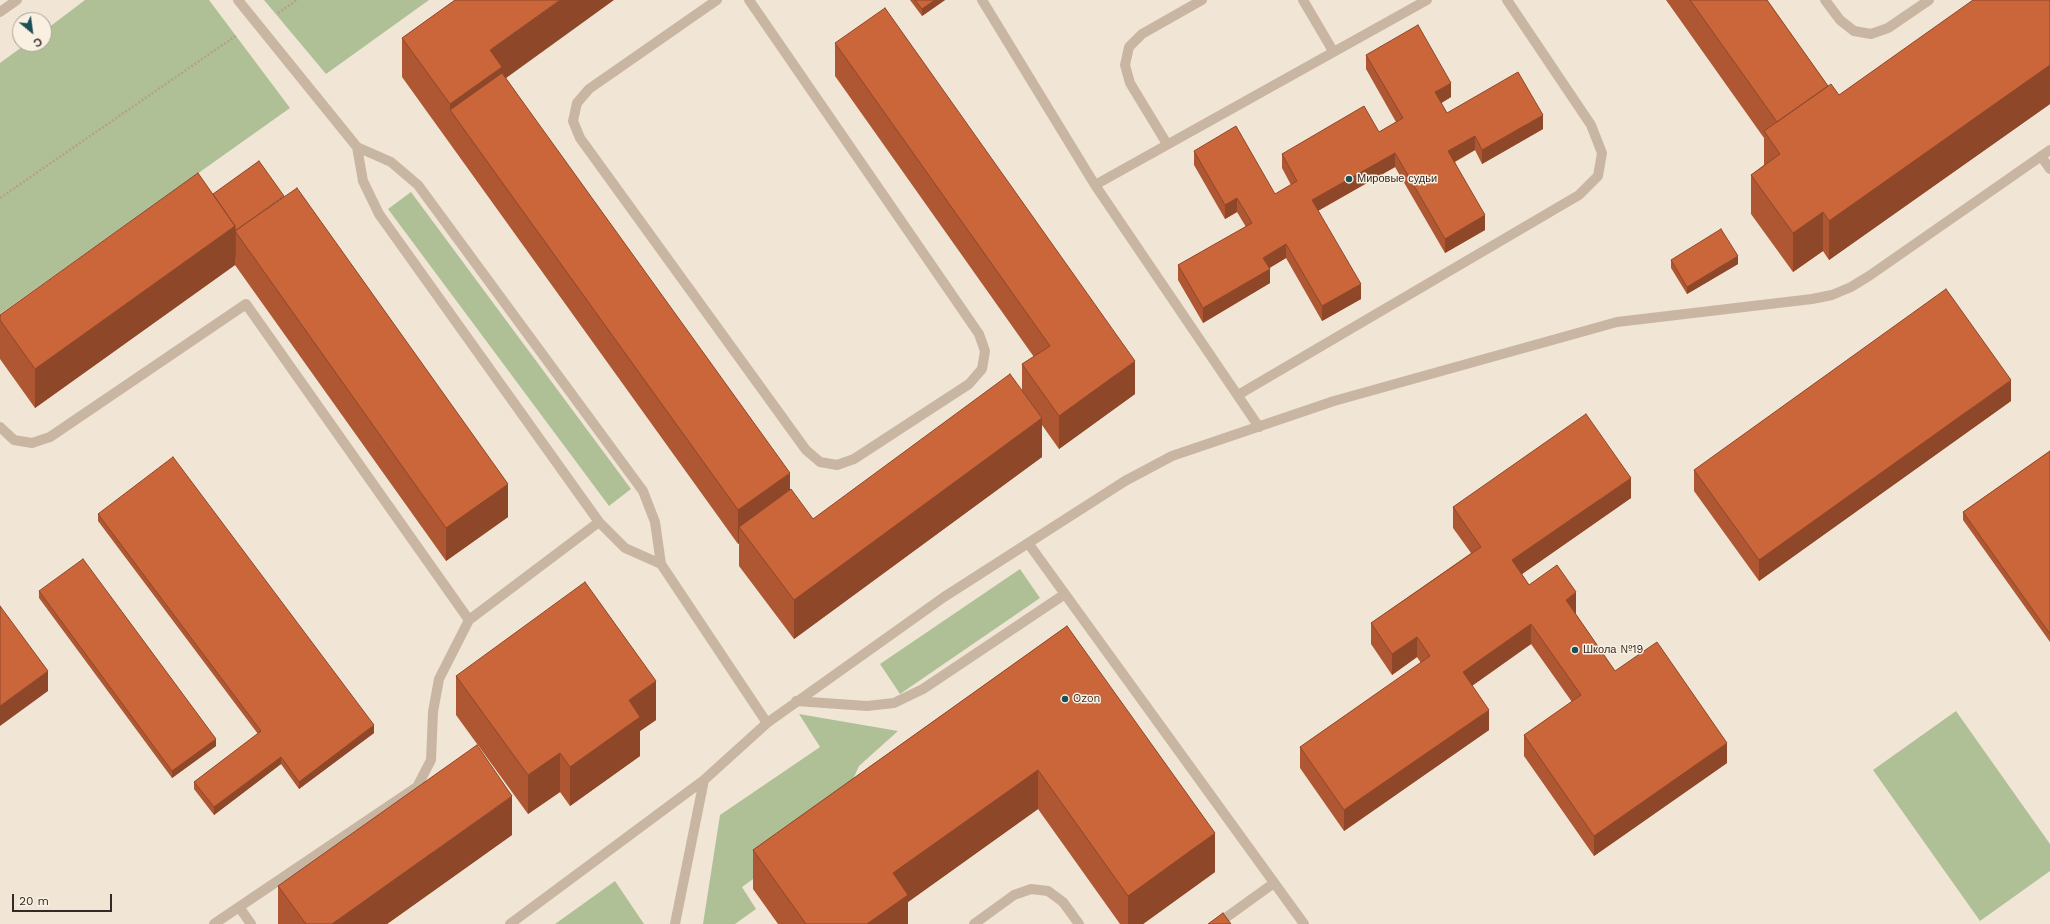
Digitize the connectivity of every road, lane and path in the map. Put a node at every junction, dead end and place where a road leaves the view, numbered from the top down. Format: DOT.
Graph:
graph roads {
  1 [pos="17,0"];
  2 [pos="238,0"];
  3 [pos="297,0"];
  4 [pos="717,0"];
  5 [pos="749,0"];
  6 [pos="982,0"];
  7 [pos="1202,0"];
  8 [pos="1303,0"];
  9 [pos="1427,0"];
  10 [pos="1507,0"];
  11 [pos="1825,0"];
  12 [pos="1929,0"];
  13 [pos="0,12"];
  14 [pos="256,22"];
  15 [pos="1333,51"];
  16 [pos="1167,144"];
  17 [pos="357,147"];
  18 [pos="2050,150"];
  19 [pos="2041,156"];
  20 [pos="2050,169"];
  21 [pos="1095,185"];
  22 [pos="0,198"];
  23 [pos="1238,395"];
  24 [pos="0,427"];
  25 [pos="1259,427"];
  26 [pos="599,522"];
  27 [pos="1028,543"];
  28 [pos="661,564"];
  29 [pos="1066,594"];
  30 [pos="469,620"];
  31 [pos="796,701"];
  32 [pos="767,723"];
  33 [pos="704,780"];
  34 [pos="1274,883"];
  35 [pos="239,907"];
  36 [pos="214,924"];
  37 [pos="251,924"];
  38 [pos="510,924"];
  39 [pos="675,924"];
  40 [pos="974,924"];
  41 [pos="1079,924"];
  42 [pos="1217,924"];
  43 [pos="1304,924"];
  1 -- 13 [label="street"];
  2 -- 14 [label="street"];
  3 -- 14 [label="path"];
  4 -- 5 [label="street"];
  6 -- 21 [label="street"];
  7 -- 16 [label="street"];
  8 -- 15 [label="street"];
  9 -- 15 [label="street"];
  10 -- 23 [label="street"];
  11 -- 12 [label="street"];
  14 -- 17 [label="street"];
  14 -- 22 [label="path"];
  15 -- 16 [label="street"];
  16 -- 21 [label="street"];
  17 -- 26 [label="street"];
  17 -- 28 [label="street"];
  18 -- 19 [label="street"];
  19 -- 20 [label="street"];
  19 -- 25 [label="street"];
  21 -- 23 [label="street"];
  23 -- 25 [label="street"];
  24 -- 30 [label="street"];
  25 -- 27 [label="street"];
  26 -- 28 [label="street"];
  26 -- 30 [label="street"];
  27 -- 29 [label="street"];
  27 -- 31 [label="street"];
  28 -- 32 [label="street"];
  29 -- 31 [label="street"];
  29 -- 34 [label="street"];
  30 -- 35 [label="street"];
  31 -- 32 [label="street"];
  32 -- 33 [label="street"];
  33 -- 38 [label="street"];
  33 -- 39 [label="street"];
  34 -- 42 [label="street"];
  34 -- 43 [label="street"];
  35 -- 36 [label="street"];
  35 -- 37 [label="street"];
  40 -- 41 [label="street"];
}
